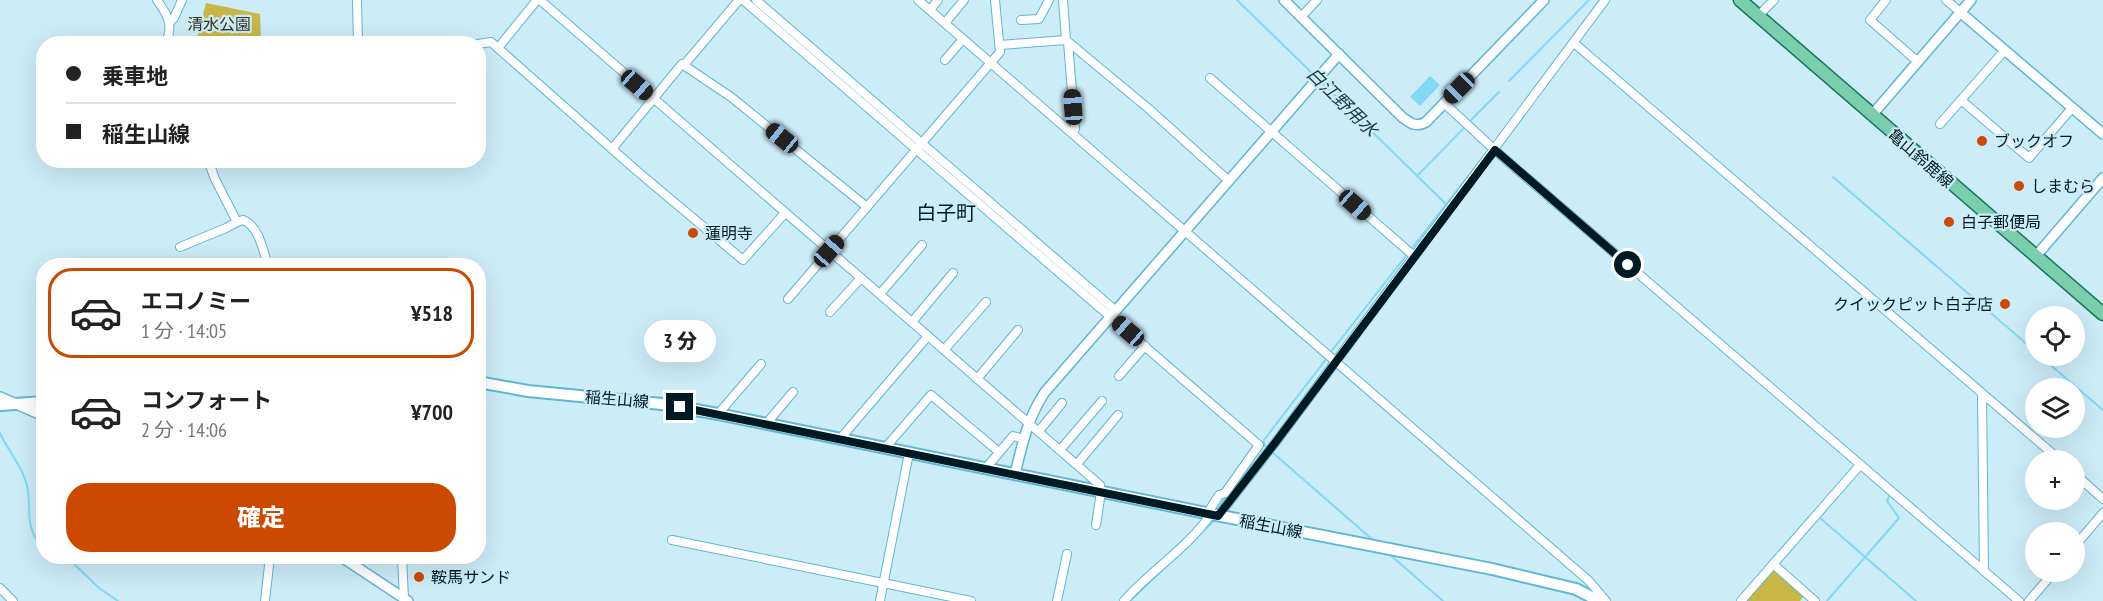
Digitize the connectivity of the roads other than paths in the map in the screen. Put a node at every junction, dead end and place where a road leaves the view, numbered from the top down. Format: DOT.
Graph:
graph roads {
  1 [pos="157,0"];
  2 [pos="182,0"];
  3 [pos="357,0"];
  4 [pos="538,0"];
  5 [pos="741,0"];
  6 [pos="756,0"];
  7 [pos="918,0"];
  8 [pos="938,0"];
  9 [pos="964,0"];
  10 [pos="995,0"];
  11 [pos="1049,0"];
  12 [pos="1063,0"];
  13 [pos="1284,0"];
  14 [pos="1317,0"];
  15 [pos="1544,0"];
  16 [pos="1605,0"];
  17 [pos="1740,0"];
  18 [pos="1774,0"];
  19 [pos="1886,0"];
  20 [pos="1946,0"];
  21 [pos="1971,0"];
  22 [pos="930,10"];
  23 [pos="1960,12"];
  24 [pos="1758,16"];
  25 [pos="1301,17"];
  26 [pos="1021,20"];
  27 [pos="170,22"];
  28 [pos="945,23"];
  29 [pos="168,36"];
  30 [pos="358,36"];
  31 [pos="963,39"];
  32 [pos="1067,41"];
  33 [pos="486,43"];
  34 [pos="1574,43"];
  35 [pos="1000,45"];
  36 [pos="498,48"];
  37 [pos="2005,50"];
  38 [pos="1339,54"];
  39 [pos="945,60"];
  40 [pos="1917,61"];
  41 [pos="991,63"];
  42 [pos="684,65"];
  43 [pos="1210,78"];
  44 [pos="653,99"];
  45 [pos="1961,100"];
  46 [pos="1444,103"];
  47 [pos="2072,108"];
  48 [pos="1872,115"];
  49 [pos="1941,124"];
  50 [pos="1271,132"];
  51 [pos="1072,133"];
  52 [pos="2103,134"];
  53 [pos="920,147"];
  54 [pos="1493,147"];
  55 [pos="612,149"];
  56 [pos="211,168"];
  57 [pos="2103,178"];
  58 [pos="1229,181"];
  59 [pos="867,207"];
  60 [pos="785,213"];
  61 [pos="237,222"];
  62 [pos="1186,232"];
  63 [pos="922,245"];
  64 [pos="180,246"];
  65 [pos="829,251"];
  66 [pos="1413,256"];
  67 [pos="2036,256"];
  68 [pos="265,258"];
  69 [pos="953,273"];
  70 [pos="861,278"];
  71 [pos="880,294"];
  72 [pos="788,299"];
  73 [pos="986,302"];
  74 [pos="830,312"];
  75 [pos="2103,314"];
  76 [pos="1113,315"];
  77 [pos="912,322"];
  78 [pos="1018,330"];
  79 [pos="928,336"];
  80 [pos="1145,346"];
  81 [pos="944,350"];
  82 [pos="1334,361"];
  83 [pos="761,364"];
  84 [pos="1119,376"];
  85 [pos="977,378"];
  86 [pos="486,383"];
  87 [pos="793,392"];
  88 [pos="1982,394"];
  89 [pos="0,397"];
  90 [pos="1102,401"];
  91 [pos="36,402"];
  92 [pos="15,403"];
  93 [pos="1062,403"];
  94 [pos="0,405"];
  95 [pos="36,412"];
  96 [pos="718,414"];
  97 [pos="1118,415"];
  98 [pos="1029,423"];
  99 [pos="766,424"];
  100 [pos="1039,431"];
  101 [pos="840,439"];
  102 [pos="1024,439"];
  103 [pos="885,448"];
  104 [pos="1060,450"];
  105 [pos="2048,450"];
  106 [pos="909,453"];
  107 [pos="999,453"];
  108 [pos="1077,464"];
  109 [pos="1860,465"];
  110 [pos="986,468"];
  111 [pos="1015,474"];
  112 [pos="2085,483"];
  113 [pos="1101,488"];
  114 [pos="2103,499"];
  115 [pos="2103,513"];
  116 [pos="1212,515"];
  117 [pos="1096,525"];
  118 [pos="2085,534"];
  119 [pos="672,540"];
  120 [pos="1067,554"];
  121 [pos="269,564"];
  122 [pos="352,564"];
  123 [pos="403,564"];
  124 [pos="1773,564"];
  125 [pos="1984,571"];
  126 [pos="2045,582"];
  127 [pos="883,583"];
  128 [pos="0,588"];
  129 [pos="406,600"];
  130 [pos="13,601"];
  131 [pos="265,601"];
  132 [pos="880,601"];
  133 [pos="971,601"];
  134 [pos="1057,601"];
  135 [pos="1124,601"];
  136 [pos="1599,601"];
  137 [pos="1606,601"];
  138 [pos="1741,601"];
  139 [pos="1815,601"];
  140 [pos="2019,601"];
  141 [pos="2029,601"];
  1 -- 27 [label="street"];
  2 -- 27 [label="street"];
  3 -- 30 [label="street"];
  4 -- 36 [label="street"];
  4 -- 44 [label="street"];
  5 -- 42 [label="street"];
  5 -- 53 [label="street"];
  6 -- 53 [label="street"];
  7 -- 22 [label="street"];
  8 -- 22 [label="street"];
  9 -- 28 [label="street"];
  10 -- 35 [label="street"];
  11 -- 26 [label="street"];
  12 -- 32 [label="street"];
  13 -- 25 [label="street"];
  14 -- 25 [label="street"];
  15 -- 46 [label="street"];
  16 -- 34 [label="street"];
  17 -- 24 [label="main road, 亀山鈴鹿線"];
  18 -- 24 [label="street"];
  19 -- 40 [label="street"];
  20 -- 23 [label="street"];
  21 -- 23 [label="street"];
  22 -- 28 [label="street"];
  23 -- 37 [label="street"];
  23 -- 40 [label="street"];
  24 -- 48 [label="main road, 亀山鈴鹿線"];
  25 -- 38 [label="street"];
  27 -- 29 [label="street"];
  28 -- 31 [label="street"];
  31 -- 39 [label="street"];
  31 -- 41 [label="street"];
  32 -- 35 [label="street"];
  32 -- 51 [label="street"];
  32 -- 58 [label="street"];
  33 -- 36 [label="street"];
  34 -- 54 [label="street"];
  34 -- 88 [label="street"];
  35 -- 41 [label="street"];
  36 -- 55 [label="street"];
  37 -- 45 [label="street"];
  37 -- 47 [label="street"];
  38 -- 46 [label="street"];
  38 -- 50 [label="street"];
  40 -- 48 [label="street"];
  41 -- 51 [label="street"];
  41 -- 53 [label="street"];
  42 -- 44 [label="street"];
  42 -- 59 [label="street"];
  43 -- 50 [label="street"];
  44 -- 55 [label="street"];
  44 -- 60 [label="street"];
  45 -- 47 [label="street"];
  45 -- 49 [label="street"];
  46 -- 54 [label="street"];
  47 -- 52 [label="street"];
  48 -- 67 [label="main road, 亀山鈴鹿線"];
  50 -- 58 [label="street"];
  50 -- 66 [label="street"];
  51 -- 62 [label="street"];
  53 -- 59 [label="street"];
  53 -- 76 [label="street"];
  54 -- 66 [label="street"];
  54 -- 109 [label="street"];
  55 -- 60 [label="street"];
  56 -- 61 [label="street"];
  57 -- 67 [label="street"];
  58 -- 62 [label="street"];
  59 -- 65 [label="street"];
  60 -- 65 [label="street"];
  61 -- 64 [label="street"];
  61 -- 68 [label="street"];
  62 -- 76 [label="street"];
  62 -- 82 [label="street"];
  63 -- 71 [label="street"];
  65 -- 70 [label="street"];
  65 -- 72 [label="street"];
  66 -- 82 [label="street"];
  67 -- 75 [label="main road, 亀山鈴鹿線"];
  69 -- 77 [label="street"];
  70 -- 71 [label="street"];
  70 -- 74 [label="street"];
  71 -- 77 [label="street"];
  73 -- 81 [label="street"];
  76 -- 80 [label="street"];
  76 -- 98 [label="street"];
  77 -- 79 [label="street"];
  78 -- 85 [label="street"];
  79 -- 81 [label="street"];
  79 -- 101 [label="street"];
  80 -- 84 [label="street"];
  80 -- 116 [label="street"];
  81 -- 85 [label="street"];
  82 -- 116 [label="street"];
  82 -- 137 [label="street"];
  83 -- 96 [label="street"];
  85 -- 98 [label="street"];
  86 -- 96 [label="main road, 稲生山線"];
  87 -- 99 [label="street"];
  88 -- 105 [label="street"];
  88 -- 125 [label="street"];
  89 -- 92 [label="street"];
  90 -- 104 [label="street"];
  91 -- 92 [label="main road"];
  92 -- 94 [label="main road"];
  92 -- 95 [label="street"];
  93 -- 100 [label="street"];
  96 -- 99 [label="main road, 稲生山線"];
  97 -- 108 [label="street"];
  98 -- 100 [label="street"];
  98 -- 102 [label="street"];
  99 -- 101 [label="main road, 稲生山線"];
  100 -- 104 [label="street"];
  101 -- 103 [label="main road, 稲生山線"];
  102 -- 107 [label="street"];
  102 -- 111 [label="street"];
  103 -- 106 [label="main road, 稲生山線"];
  103 -- 107 [label="street"];
  104 -- 108 [label="street"];
  106 -- 110 [label="main road, 稲生山線"];
  106 -- 127 [label="street"];
  107 -- 110 [label="street"];
  108 -- 113 [label="street"];
  109 -- 124 [label="street"];
  109 -- 125 [label="street"];
  110 -- 111 [label="main road, 稲生山線"];
  111 -- 113 [label="main road, 稲生山線"];
  112 -- 114 [label="street"];
  113 -- 116 [label="main road, 稲生山線"];
  113 -- 117 [label="street"];
  115 -- 118 [label="street"];
  116 -- 135 [label="street"];
  116 -- 136 [label="main road, 稲生山線"];
  119 -- 127 [label="street"];
  120 -- 134 [label="street"];
  121 -- 131 [label="street"];
  122 -- 129 [label="street"];
  123 -- 129 [label="street"];
  124 -- 138 [label="street"];
  124 -- 139 [label="street"];
  125 -- 140 [label="street"];
  126 -- 141 [label="street"];
  127 -- 132 [label="street"];
  127 -- 133 [label="street"];
  128 -- 130 [label="street"];
}
